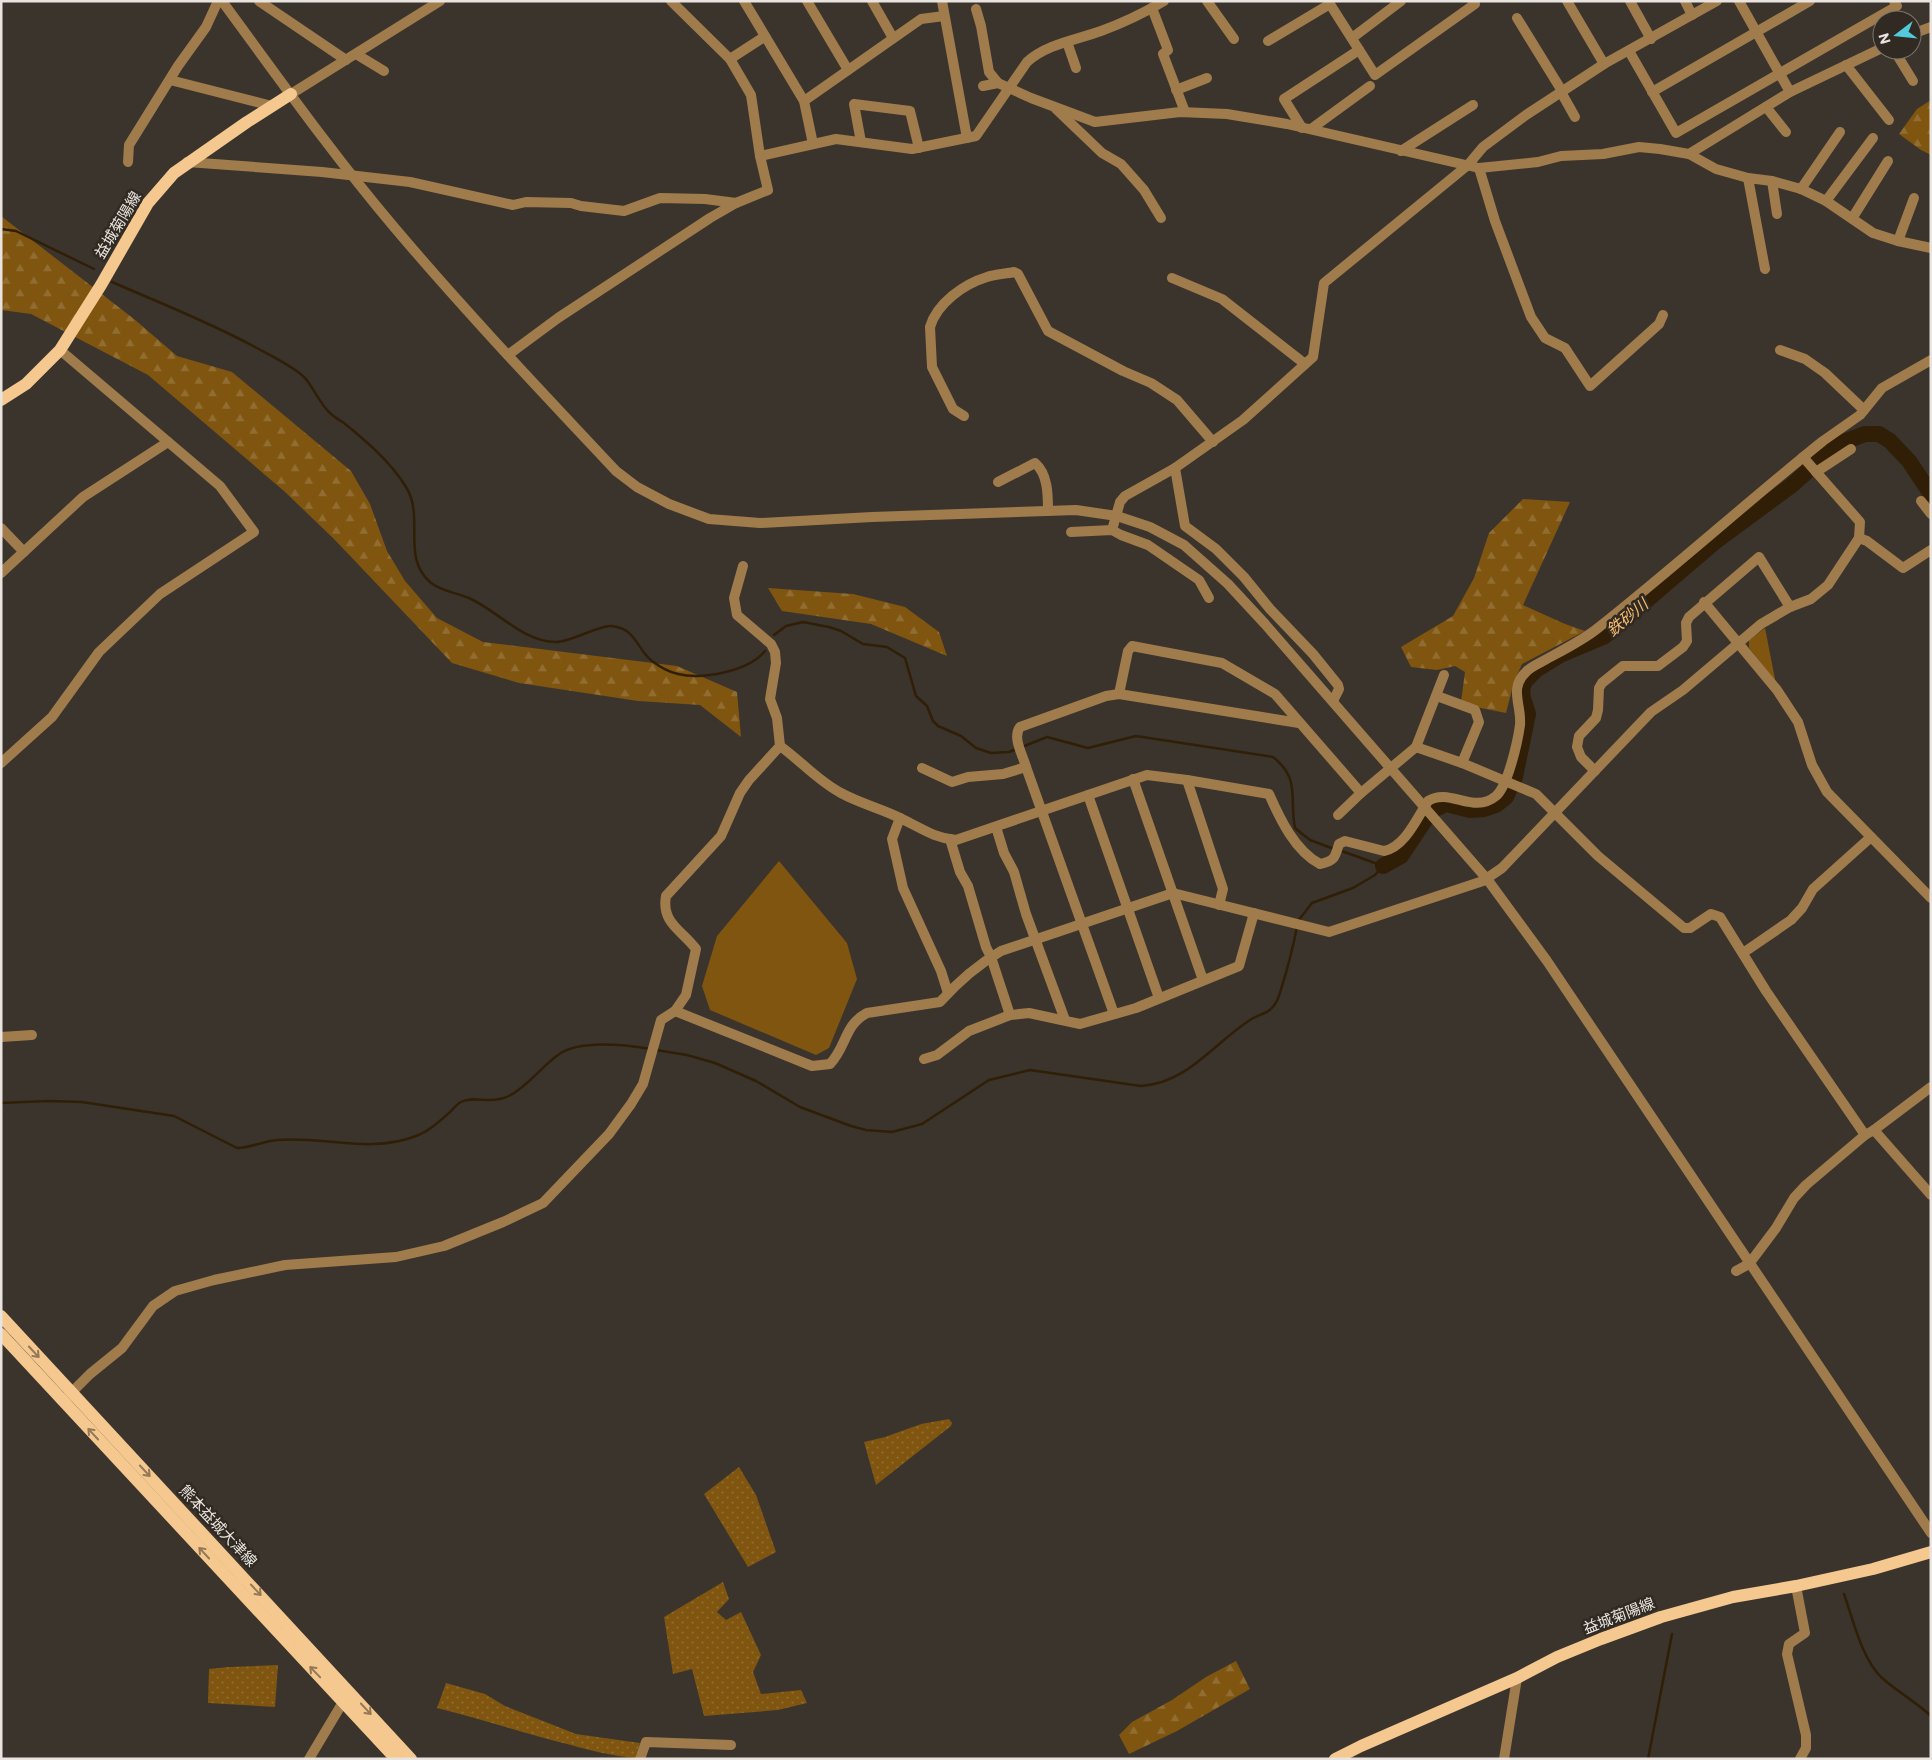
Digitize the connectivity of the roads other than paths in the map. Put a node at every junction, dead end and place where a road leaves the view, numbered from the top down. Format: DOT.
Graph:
graph roads {
  1 [pos="218,1"];
  2 [pos="222,1"];
  3 [pos="259,1"];
  4 [pos="440,1"];
  5 [pos="671,1"];
  6 [pos="744,1"];
  7 [pos="807,1"];
  8 [pos="872,1"];
  9 [pos="942,1"];
  10 [pos="1164,1"];
  11 [pos="1207,1"];
  12 [pos="1401,1"];
  13 [pos="1473,1"];
  14 [pos="1567,1"];
  15 [pos="1630,1"];
  16 [pos="1684,1"];
  17 [pos="1717,1"];
  18 [pos="1739,1"];
  19 [pos="1810,1"];
  20 [pos="1894,1"];
  21 [pos="1329,3"];
  22 [pos="1152,8"];
  23 [pos="976,9"];
  24 [pos="1692,15"];
  25 [pos="944,16"];
  26 [pos="1517,18"];
  27 [pos="1756,31"];
  28 [pos="764,37"];
  29 [pos="893,38"];
  30 [pos="1234,38"];
  31 [pos="1352,38"];
  32 [pos="1651,38"];
  33 [pos="1268,41"];
  34 [pos="1067,42"];
  35 [pos="1359,50"];
  36 [pos="1630,51"];
  37 [pos="1872,53"];
  38 [pos="356,54"];
  39 [pos="730,59"];
  40 [pos="346,60"];
  41 [pos="1900,60"];
  42 [pos="1604,64"];
  43 [pos="1846,65"];
  44 [pos="1076,68"];
  45 [pos="848,70"];
  46 [pos="384,71"];
  47 [pos="1779,73"];
  48 [pos="1207,78"];
  49 [pos="170,80"];
  50 [pos="1913,81"];
  51 [pos="998,83"];
  52 [pos="983,86"];
  53 [pos="1370,86"];
  54 [pos="1010,87"];
  55 [pos="1176,90"];
  56 [pos="1562,92"];
  57 [pos="1652,92"];
  58 [pos="1790,92"];
  59 [pos="291,94"];
  60 [pos="804,101"];
  61 [pos="1473,105"];
  62 [pos="272,106"];
  63 [pos="1053,106"];
  64 [pos="1766,107"];
  65 [pos="1185,112"];
  66 [pos="1575,117"];
  67 [pos="1889,120"];
  68 [pos="1306,128"];
  69 [pos="1786,132"];
  70 [pos="1840,132"];
  71 [pos="968,138"];
  72 [pos="1873,138"];
  73 [pos="861,142"];
  74 [pos="813,144"];
  75 [pos="919,148"];
  76 [pos="1401,152"];
  77 [pos="1690,154"];
  78 [pos="760,156"];
  79 [pos="1888,161"];
  80 [pos="128,162"];
  81 [pos="187,162"];
  82 [pos="1468,165"];
  83 [pos="1479,168"];
  84 [pos="353,176"];
  85 [pos="1748,178"];
  86 [pos="1772,181"];
  87 [pos="1801,189"];
  88 [pos="1914,198"];
  89 [pos="1826,201"];
  90 [pos="736,203"];
  91 [pos="1777,214"];
  92 [pos="1853,217"];
  93 [pos="1161,218"];
  94 [pos="1898,241"];
  95 [pos="1931,248"];
  96 [pos="1765,269"];
  97 [pos="1172,278"];
  98 [pos="1663,315"];
  99 [pos="60,350"];
  100 [pos="1780,350"];
  101 [pos="508,355"];
  102 [pos="1931,360"];
  103 [pos="1305,364"];
  104 [pos="1,400"];
  105 [pos="1864,410"];
  106 [pos="964,416"];
  107 [pos="168,442"];
  108 [pos="1213,442"];
  109 [pos="1851,449"];
  110 [pos="1803,457"];
  111 [pos="1175,468"];
  112 [pos="1816,472"];
  113 [pos="998,482"];
  114 [pos="1921,502"];
  115 [pos="1048,511"];
  116 [pos="1931,514"];
  117 [pos="1117,516"];
  118 [pos="1,528"];
  119 [pos="1112,530"];
  120 [pos="1071,532"];
  121 [pos="1859,538"];
  122 [pos="1931,550"];
  123 [pos="24,552"];
  124 [pos="744,566"];
  125 [pos="1,573"];
  126 [pos="1209,598"];
  127 [pos="1704,602"];
  128 [pos="1790,607"];
  129 [pos="1738,643"];
  130 [pos="1444,675"];
  131 [pos="1119,694"];
  132 [pos="1437,696"];
  133 [pos="1333,701"];
  134 [pos="1298,723"];
  135 [pos="780,746"];
  136 [pos="1416,747"];
  137 [pos="1,763"];
  138 [pos="1462,763"];
  139 [pos="1025,764"];
  140 [pos="922,768"];
  141 [pos="1390,768"];
  142 [pos="1595,771"];
  143 [pos="1133,780"];
  144 [pos="1187,780"];
  145 [pos="1361,793"];
  146 [pos="1088,795"];
  147 [pos="1042,812"];
  148 [pos="1555,812"];
  149 [pos="1338,815"];
  150 [pos="900,818"];
  151 [pos="996,827"];
  152 [pos="1871,838"];
  153 [pos="950,839"];
  154 [pos="1487,879"];
  155 [pos="1173,893"];
  156 [pos="1931,898"];
  157 [pos="1220,905"];
  158 [pos="1128,908"];
  159 [pos="1254,913"];
  160 [pos="1083,923"];
  161 [pos="1036,940"];
  162 [pos="1743,954"];
  163 [pos="991,957"];
  164 [pos="1203,980"];
  165 [pos="948,993"];
  166 [pos="1159,998"];
  167 [pos="675,1011"];
  168 [pos="1114,1014"];
  169 [pos="1010,1015"];
  170 [pos="1065,1020"];
  171 [pos="32,1035"];
  172 [pos="1,1037"];
  173 [pos="924,1059"];
  174 [pos="1931,1087"];
  175 [pos="1869,1133"];
  176 [pos="1931,1195"];
  177 [pos="1749,1264"];
  178 [pos="1736,1271"];
  179 [pos="1,1316"];
  180 [pos="1,1334"];
  181 [pos="68,1397"];
  182 [pos="1931,1533"];
  183 [pos="1931,1552"];
  184 [pos="1796,1586"];
  185 [pos="1517,1678"];
  186 [pos="343,1702"];
  187 [pos="731,1745"];
  188 [pos="309,1759"];
  189 [pos="396,1759"];
  190 [pos="412,1759"];
  191 [pos="640,1759"];
  192 [pos="1335,1759"];
  193 [pos="1504,1759"];
  194 [pos="1800,1759"];
  1 -- 49 [label="street"];
  2 -- 59 [label="street"];
  3 -- 40 [label="street"];
  4 -- 38 [label="street"];
  5 -- 39 [label="street"];
  6 -- 28 [label="street"];
  7 -- 45 [label="street"];
  8 -- 29 [label="street"];
  9 -- 25 [label="street"];
  10 -- 22 [label="street"];
  11 -- 30 [label="street"];
  12 -- 31 [label="street"];
  13 -- 35 [label="street"];
  14 -- 42 [label="street"];
  15 -- 32 [label="street"];
  16 -- 24 [label="street"];
  17 -- 24 [label="street"];
  18 -- 27 [label="street"];
  19 -- 27 [label="street"];
  20 -- 47 [label="street"];
  21 -- 31 [label="street"];
  21 -- 33 [label="street"];
  22 -- 34 [label="street"];
  22 -- 55 [label="street"];
  23 -- 51 [label="street"];
  24 -- 32 [label="street"];
  25 -- 29 [label="street"];
  25 -- 71 [label="street"];
  26 -- 56 [label="street"];
  27 -- 47 [label="street"];
  27 -- 57 [label="street"];
  28 -- 39 [label="street"];
  28 -- 60 [label="street"];
  29 -- 45 [label="street"];
  31 -- 35 [label="street"];
  32 -- 36 [label="street"];
  34 -- 44 [label="street"];
  34 -- 54 [label="street"];
  35 -- 68 [label="street"];
  36 -- 42 [label="street"];
  36 -- 57 [label="street"];
  37 -- 43 [label="street"];
  38 -- 40 [label="street"];
  38 -- 46 [label="street"];
  39 -- 78 [label="street"];
  40 -- 59 [label="street"];
  41 -- 50 [label="street"];
  42 -- 56 [label="street"];
  43 -- 58 [label="street"];
  43 -- 67 [label="street"];
  45 -- 60 [label="street"];
  47 -- 57 [label="street"];
  47 -- 58 [label="street"];
  48 -- 55 [label="street"];
  49 -- 62 [label="street"];
  49 -- 80 [label="street"];
  51 -- 52 [label="street"];
  51 -- 54 [label="street"];
  53 -- 68 [label="street"];
  54 -- 63 [label="street"];
  54 -- 71 [label="street"];
  55 -- 65 [label="street"];
  56 -- 66 [label="street"];
  56 -- 82 [label="street"];
  58 -- 64 [label="street"];
  59 -- 62 [label="main road, 益城菊陽線"];
  59 -- 84 [label="street"];
  60 -- 74 [label="street"];
  61 -- 76 [label="street"];
  62 -- 81 [label="main road, 益城菊陽線"];
  63 -- 65 [label="street"];
  63 -- 93 [label="street"];
  64 -- 69 [label="street"];
  64 -- 77 [label="street"];
  65 -- 68 [label="street"];
  68 -- 76 [label="street"];
  70 -- 87 [label="street"];
  71 -- 75 [label="street"];
  72 -- 89 [label="street"];
  73 -- 74 [label="street"];
  73 -- 75 [label="street"];
  73 -- 75 [label="street"];
  74 -- 78 [label="street"];
  76 -- 82 [label="street"];
  77 -- 83 [label="street"];
  77 -- 85 [label="street"];
  78 -- 90 [label="street"];
  79 -- 92 [label="street"];
  81 -- 84 [label="street"];
  81 -- 99 [label="main road, 益城菊陽線"];
  82 -- 83 [label="street"];
  82 -- 103 [label="street"];
  83 -- 98 [label="street"];
  84 -- 90 [label="street"];
  84 -- 101 [label="street"];
  85 -- 86 [label="street"];
  85 -- 96 [label="street"];
  86 -- 87 [label="street"];
  86 -- 91 [label="street"];
  87 -- 89 [label="street"];
  88 -- 94 [label="street"];
  89 -- 92 [label="street"];
  90 -- 101 [label="street"];
  92 -- 94 [label="street"];
  94 -- 95 [label="street"];
  97 -- 103 [label="street"];
  99 -- 104 [label="main road, 益城菊陽線"];
  99 -- 107 [label="street"];
  100 -- 105 [label="street"];
  101 -- 115 [label="street"];
  102 -- 105 [label="street"];
  103 -- 108 [label="street"];
  105 -- 110 [label="street"];
  106 -- 108 [label="street"];
  107 -- 123 [label="street"];
  107 -- 137 [label="street"];
  108 -- 111 [label="street"];
  109 -- 112 [label="street"];
  110 -- 112 [label="street"];
  110 -- 144 [label="street"];
  111 -- 117 [label="street"];
  111 -- 133 [label="street"];
  112 -- 121 [label="street"];
  113 -- 115 [label="street"];
  114 -- 116 [label="street"];
  115 -- 117 [label="street"];
  117 -- 119 [label="street"];
  117 -- 133 [label="street"];
  118 -- 123 [label="street"];
  119 -- 120 [label="street"];
  119 -- 126 [label="street"];
  121 -- 122 [label="street"];
  121 -- 128 [label="street"];
  123 -- 125 [label="street"];
  124 -- 135 [label="street"];
  127 -- 128 [label="street"];
  127 -- 129 [label="street"];
  127 -- 142 [label="street"];
  128 -- 129 [label="street"];
  129 -- 142 [label="street"];
  129 -- 152 [label="street"];
  130 -- 132 [label="street"];
  131 -- 134 [label="street"];
  131 -- 134 [label="street"];
  131 -- 139 [label="street"];
  132 -- 136 [label="street"];
  132 -- 138 [label="street"];
  133 -- 141 [label="street"];
  134 -- 145 [label="street"];
  135 -- 150 [label="street"];
  135 -- 167 [label="street"];
  136 -- 138 [label="street"];
  136 -- 141 [label="street"];
  138 -- 148 [label="street"];
  139 -- 140 [label="street"];
  139 -- 147 [label="street"];
  141 -- 145 [label="street"];
  141 -- 154 [label="street"];
  142 -- 148 [label="street"];
  143 -- 144 [label="street"];
  143 -- 146 [label="street"];
  143 -- 155 [label="street"];
  144 -- 157 [label="street"];
  145 -- 149 [label="street"];
  146 -- 147 [label="street"];
  146 -- 158 [label="street"];
  147 -- 151 [label="street"];
  147 -- 160 [label="street"];
  148 -- 154 [label="street"];
  148 -- 162 [label="street"];
  150 -- 153 [label="street"];
  150 -- 165 [label="street"];
  151 -- 153 [label="street"];
  151 -- 161 [label="street"];
  152 -- 156 [label="street"];
  152 -- 162 [label="street"];
  153 -- 163 [label="street"];
  154 -- 159 [label="street"];
  154 -- 177 [label="street"];
  155 -- 157 [label="street"];
  155 -- 158 [label="street"];
  155 -- 164 [label="street"];
  157 -- 159 [label="street"];
  158 -- 160 [label="street"];
  158 -- 166 [label="street"];
  159 -- 164 [label="street"];
  160 -- 161 [label="street"];
  160 -- 168 [label="street"];
  161 -- 163 [label="street"];
  161 -- 170 [label="street"];
  162 -- 175 [label="street"];
  163 -- 165 [label="street"];
  163 -- 169 [label="street"];
  164 -- 166 [label="street"];
  165 -- 167 [label="street"];
  166 -- 168 [label="street"];
  167 -- 181 [label="street"];
  168 -- 170 [label="street"];
  169 -- 170 [label="street"];
  169 -- 173 [label="street"];
  171 -- 172 [label="street"];
  174 -- 175 [label="street"];
  175 -- 176 [label="street"];
  175 -- 177 [label="street"];
  177 -- 178 [label="street"];
  177 -- 182 [label="street"];
  179 -- 181 [label="main road, 熊本益城大津線, one-way"];
  180 -- 181 [label="main road, 熊本益城大津線"];
  186 -- 181 [label="main road, 熊本益城大津線, one-way"];
  181 -- 190 [label="main road, 熊本益城大津線, one-way"];
  183 -- 184 [label="main road, 益城菊陽線"];
  184 -- 185 [label="main road, 益城菊陽線"];
  184 -- 194 [label="street"];
  185 -- 192 [label="main road, 益城菊陽線"];
  185 -- 193 [label="street"];
  186 -- 188 [label="street"];
  186 -- 189 [label="main road, 熊本益城大津線"];
  187 -- 191 [label="street"];
}
